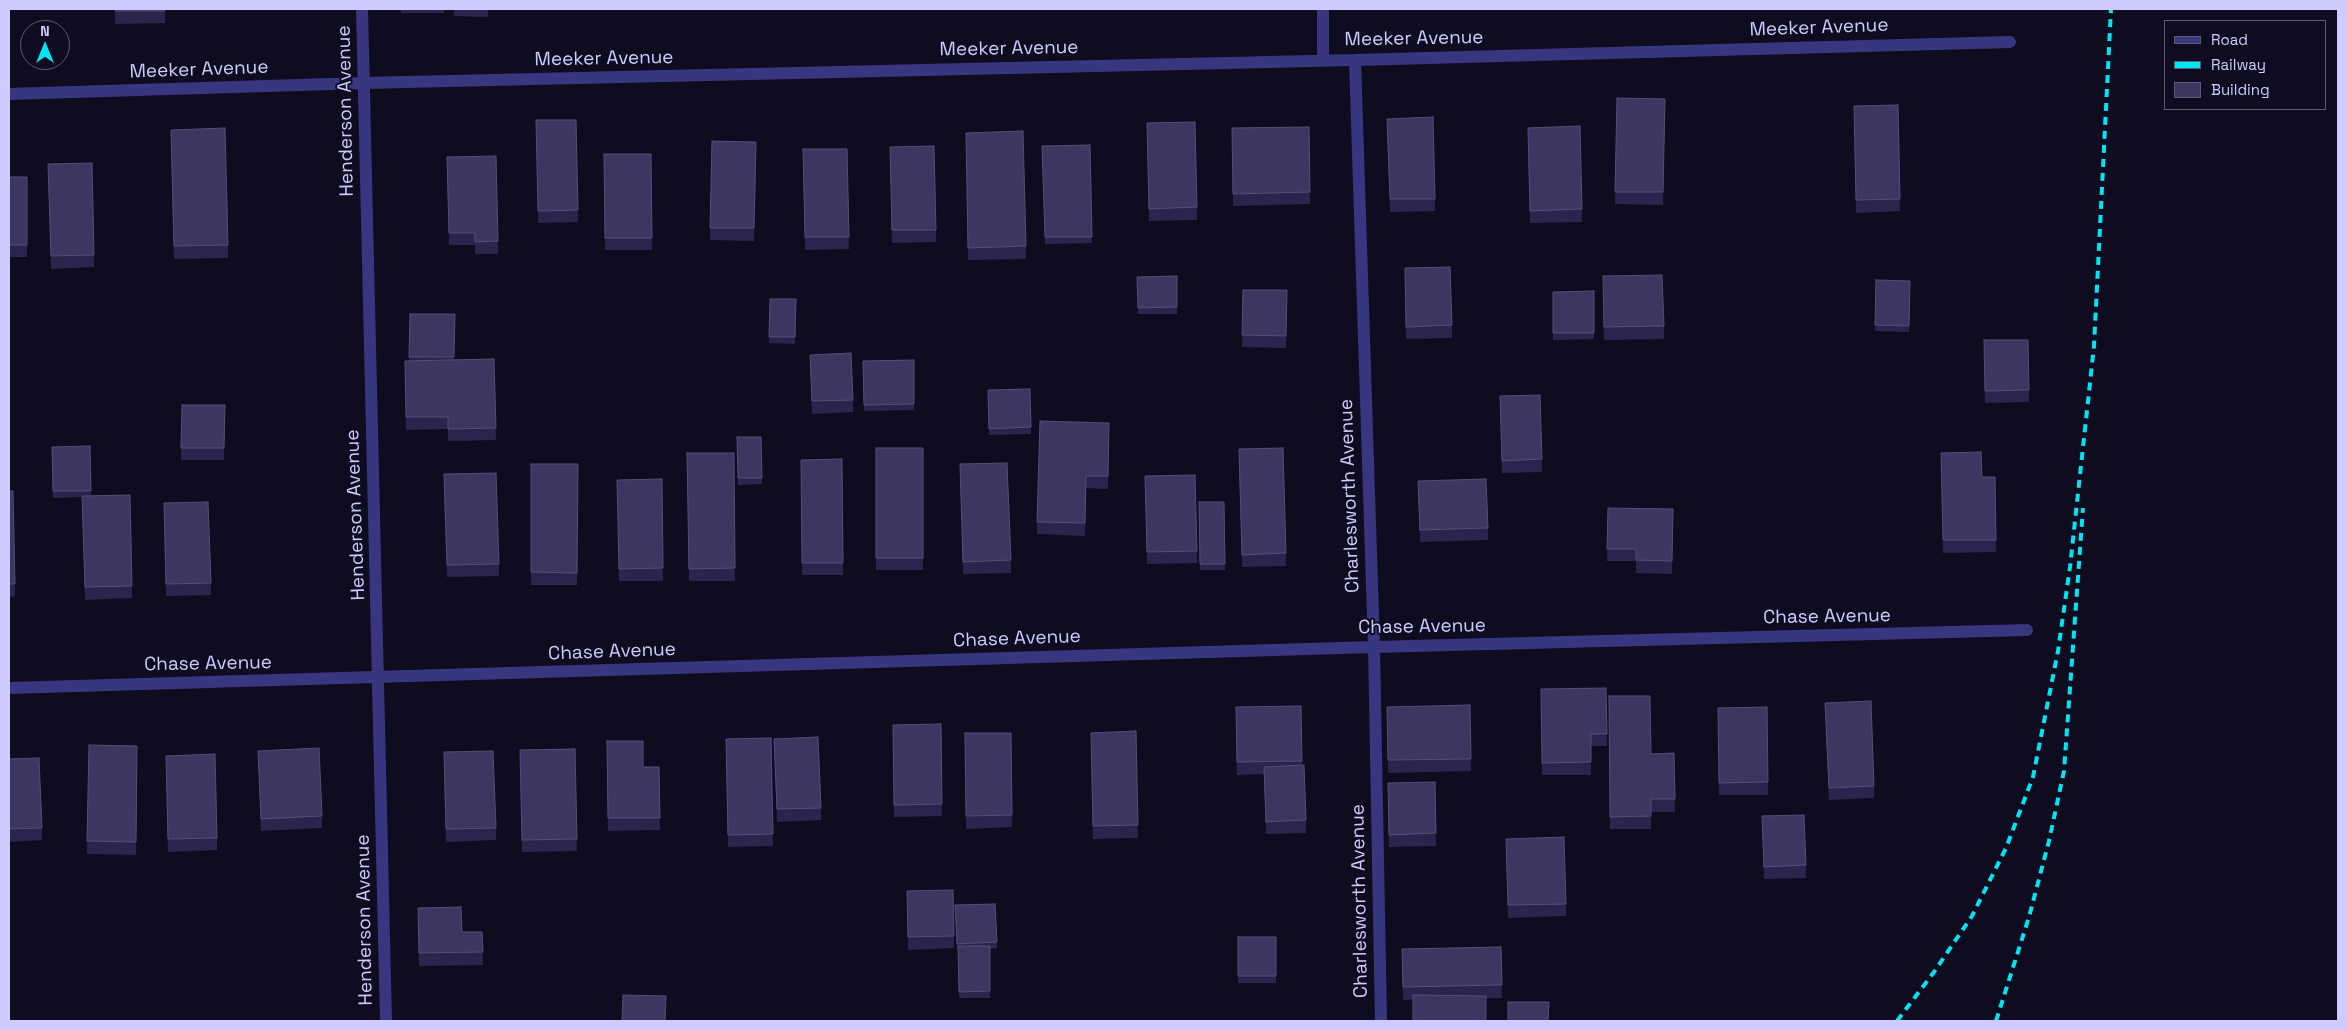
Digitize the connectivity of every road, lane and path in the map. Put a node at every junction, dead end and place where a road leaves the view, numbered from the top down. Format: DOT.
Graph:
graph roads {
  1 [pos="362,9"];
  2 [pos="1323,9"];
  3 [pos="2010,42"];
  4 [pos="1324,60"];
  5 [pos="1355,60"];
  6 [pos="363,83"];
  7 [pos="9,94"];
  8 [pos="2027,630"];
  9 [pos="1374,647"];
  10 [pos="379,678"];
  11 [pos="9,688"];
  12 [pos="386,1021"];
  13 [pos="1381,1021"];
  1 -- 6 [label="street, Henderson Avenue"];
  2 -- 4 [label="street"];
  3 -- 5 [label="street, Meeker Avenue"];
  4 -- 5 [label="street, Meeker Avenue"];
  4 -- 6 [label="street, Meeker Avenue"];
  5 -- 9 [label="street, Charlesworth Avenue"];
  6 -- 7 [label="street, Meeker Avenue"];
  6 -- 10 [label="street, Henderson Avenue"];
  8 -- 9 [label="street, Chase Avenue"];
  9 -- 10 [label="street, Chase Avenue"];
  9 -- 13 [label="street, Charlesworth Avenue"];
  10 -- 11 [label="street, Chase Avenue"];
  10 -- 12 [label="street, Henderson Avenue"];
}
